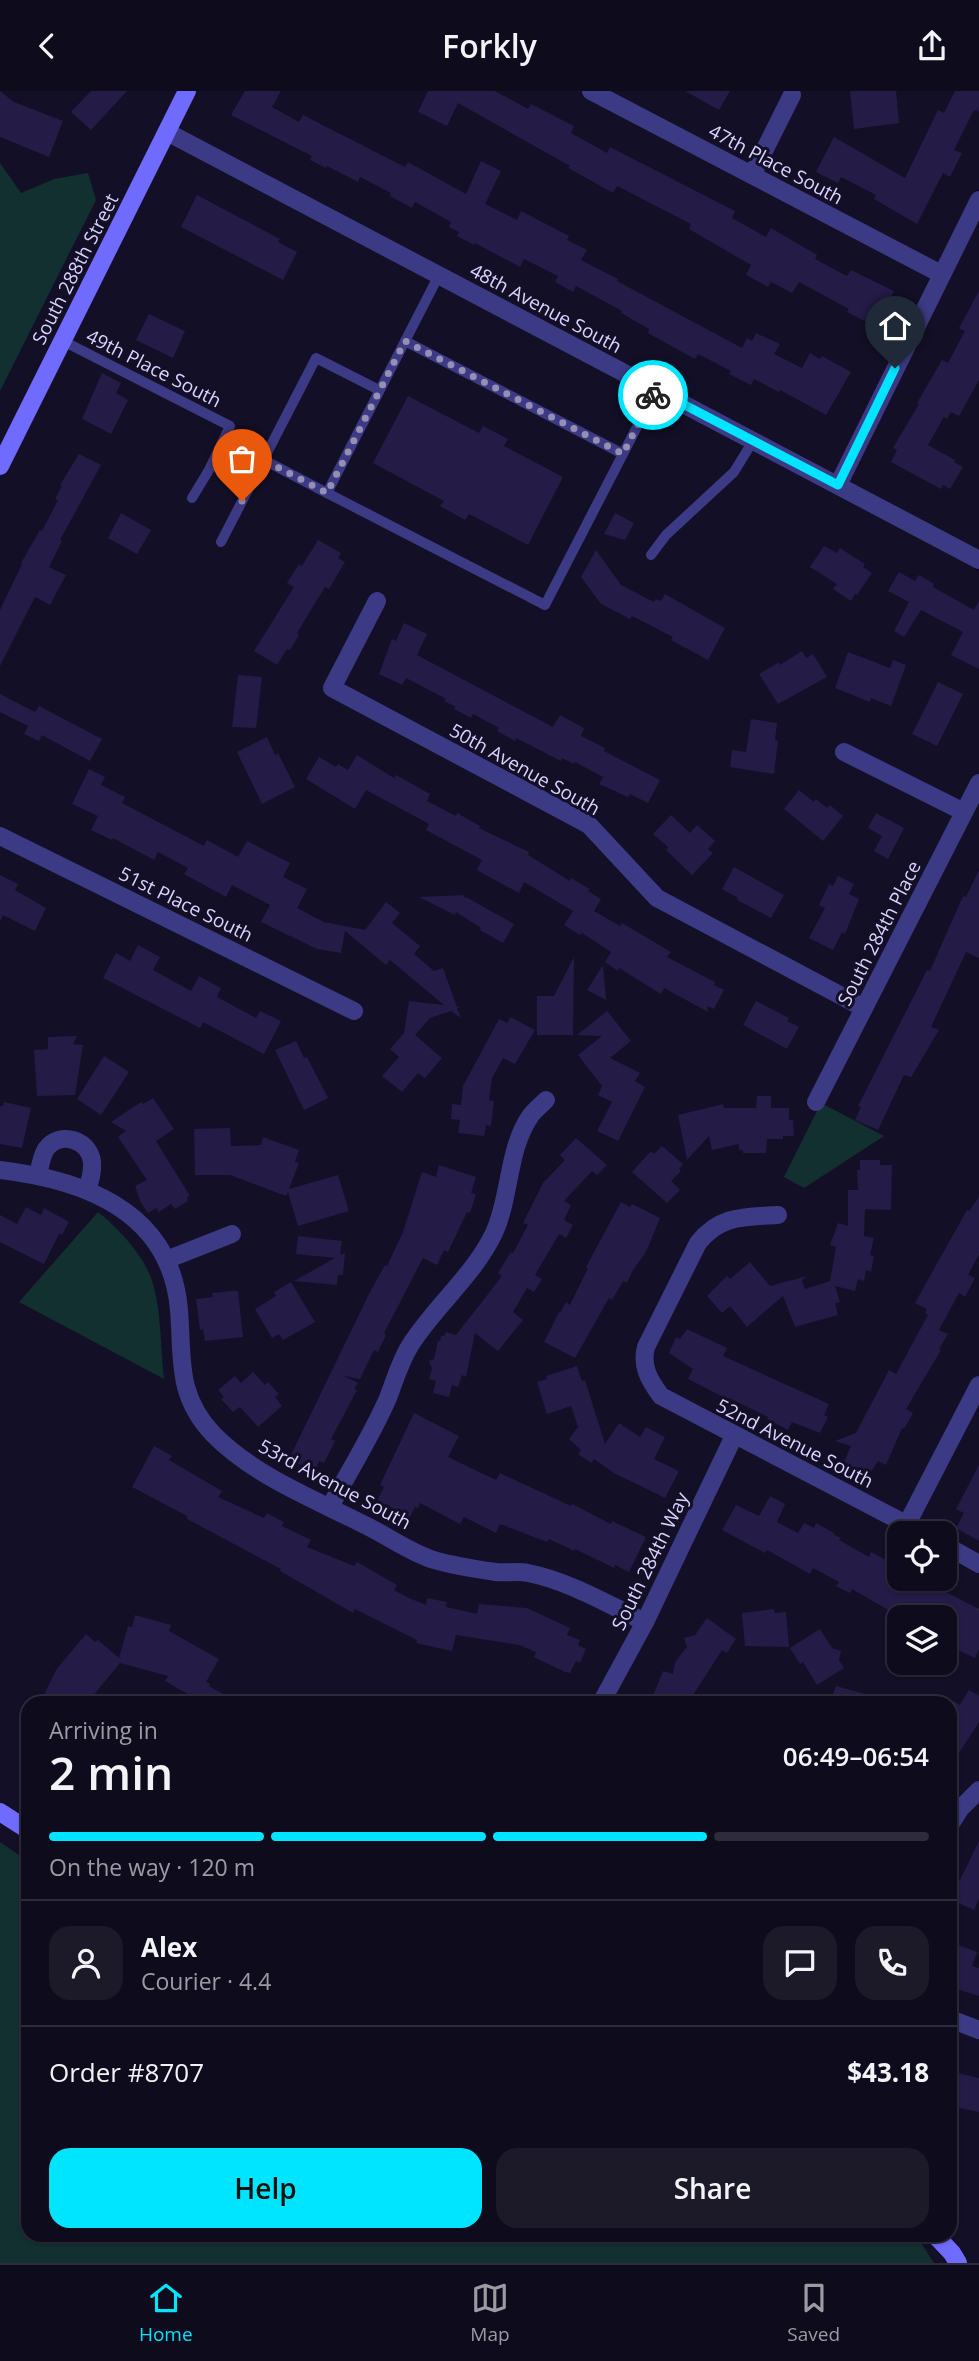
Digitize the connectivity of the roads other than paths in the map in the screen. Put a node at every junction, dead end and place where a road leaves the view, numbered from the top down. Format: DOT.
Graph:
graph roads {
  1 [pos="187,91"];
  2 [pos="591,91"];
  3 [pos="792,95"];
  4 [pos="167,132"];
  5 [pos="752,175"];
  6 [pos="979,200"];
  7 [pos="941,274"];
  8 [pos="439,275"];
  9 [pos="62,341"];
  10 [pos="405,341"];
  11 [pos="380,390"];
  12 [pos="656,390"];
  13 [pos="753,441"];
  14 [pos="623,454"];
  15 [pos="264,460"];
  16 [pos="0,466"];
  17 [pos="838,485"];
  18 [pos="327,493"];
  19 [pos="192,498"];
  20 [pos="221,542"];
  21 [pos="651,555"];
  22 [pos="979,560"];
  23 [pos="377,601"];
  24 [pos="844,752"];
  25 [pos="979,783"];
  26 [pos="964,811"];
  27 [pos="0,836"];
  28 [pos="864,1008"];
  29 [pos="354,1011"];
  30 [pos="546,1100"];
  31 [pos="816,1102"];
  32 [pos="0,1170"];
  33 [pos="38,1176"];
  34 [pos="87,1190"];
  35 [pos="778,1215"];
  36 [pos="232,1234"];
  37 [pos="166,1260"];
  38 [pos="979,1385"];
  39 [pos="734,1436"];
  40 [pos="330,1507"];
  41 [pos="901,1521"];
  42 [pos="909,1521"];
  43 [pos="957,1552"];
  44 [pos="979,1564"];
  45 [pos="645,1622"];
  46 [pos="605,1696"];
  47 [pos="979,1790"];
  48 [pos="0,1812"];
  49 [pos="957,1814"];
  50 [pos="21,1826"];
  51 [pos="957,2022"];
  52 [pos="979,2030"];
  53 [pos="942,2242"];
  54 [pos="958,2263"];
  1 -- 4 [label="main road, South 288th Street"];
  2 -- 5 [label="street, 47th Place South"];
  3 -- 5 [label="street"];
  4 -- 8 [label="street, 48th Avenue South"];
  4 -- 9 [label="main road, South 288th Street"];
  5 -- 7 [label="street, 47th Place South"];
  6 -- 7 [label="street"];
  7 -- 17 [label="street"];
  8 -- 10 [label="lane"];
  8 -- 12 [label="street, 48th Avenue South"];
  9 -- 16 [label="main road, South 288th Street"];
  9 -- 19 [label="lane, 49th Place South"];
  10 -- 11 [label="lane"];
  10 -- 14 [label="lane"];
  11 -- 15 [label="lane"];
  11 -- 18 [label="lane"];
  12 -- 13 [label="street, 48th Avenue South"];
  12 -- 14 [label="lane"];
  13 -- 17 [label="street, 48th Avenue South"];
  13 -- 21 [label="lane"];
  14 -- 18 [label="lane"];
  15 -- 18 [label="lane"];
  15 -- 20 [label="lane"];
  17 -- 22 [label="street, 48th Avenue South"];
  23 -- 28 [label="street, 50th Avenue South"];
  24 -- 26 [label="street"];
  25 -- 26 [label="street, South 284th Place"];
  26 -- 28 [label="street, South 284th Place"];
  27 -- 29 [label="street, 51st Place South"];
  28 -- 31 [label="street, South 284th Place"];
  30 -- 40 [label="street"];
  32 -- 33 [label="street, 53rd Avenue South"];
  33 -- 34 [label="street, 53rd Avenue South"];
  33 -- 34 [label="street"];
  34 -- 37 [label="street, 53rd Avenue South"];
  35 -- 39 [label="street, 52nd Avenue South"];
  36 -- 37 [label="street"];
  37 -- 40 [label="street, 53rd Avenue South"];
  38 -- 42 [label="street"];
  39 -- 41 [label="street, 52nd Avenue South"];
  39 -- 45 [label="street, South 284th Way"];
  40 -- 45 [label="street, 53rd Avenue South"];
  43 -- 44 [label="street"];
  45 -- 46 [label="street, South 284th Way"];
  47 -- 49 [label="street"];
  48 -- 50 [label="main road"];
  51 -- 52 [label="street"];
  53 -- 54 [label="main road"];
}
